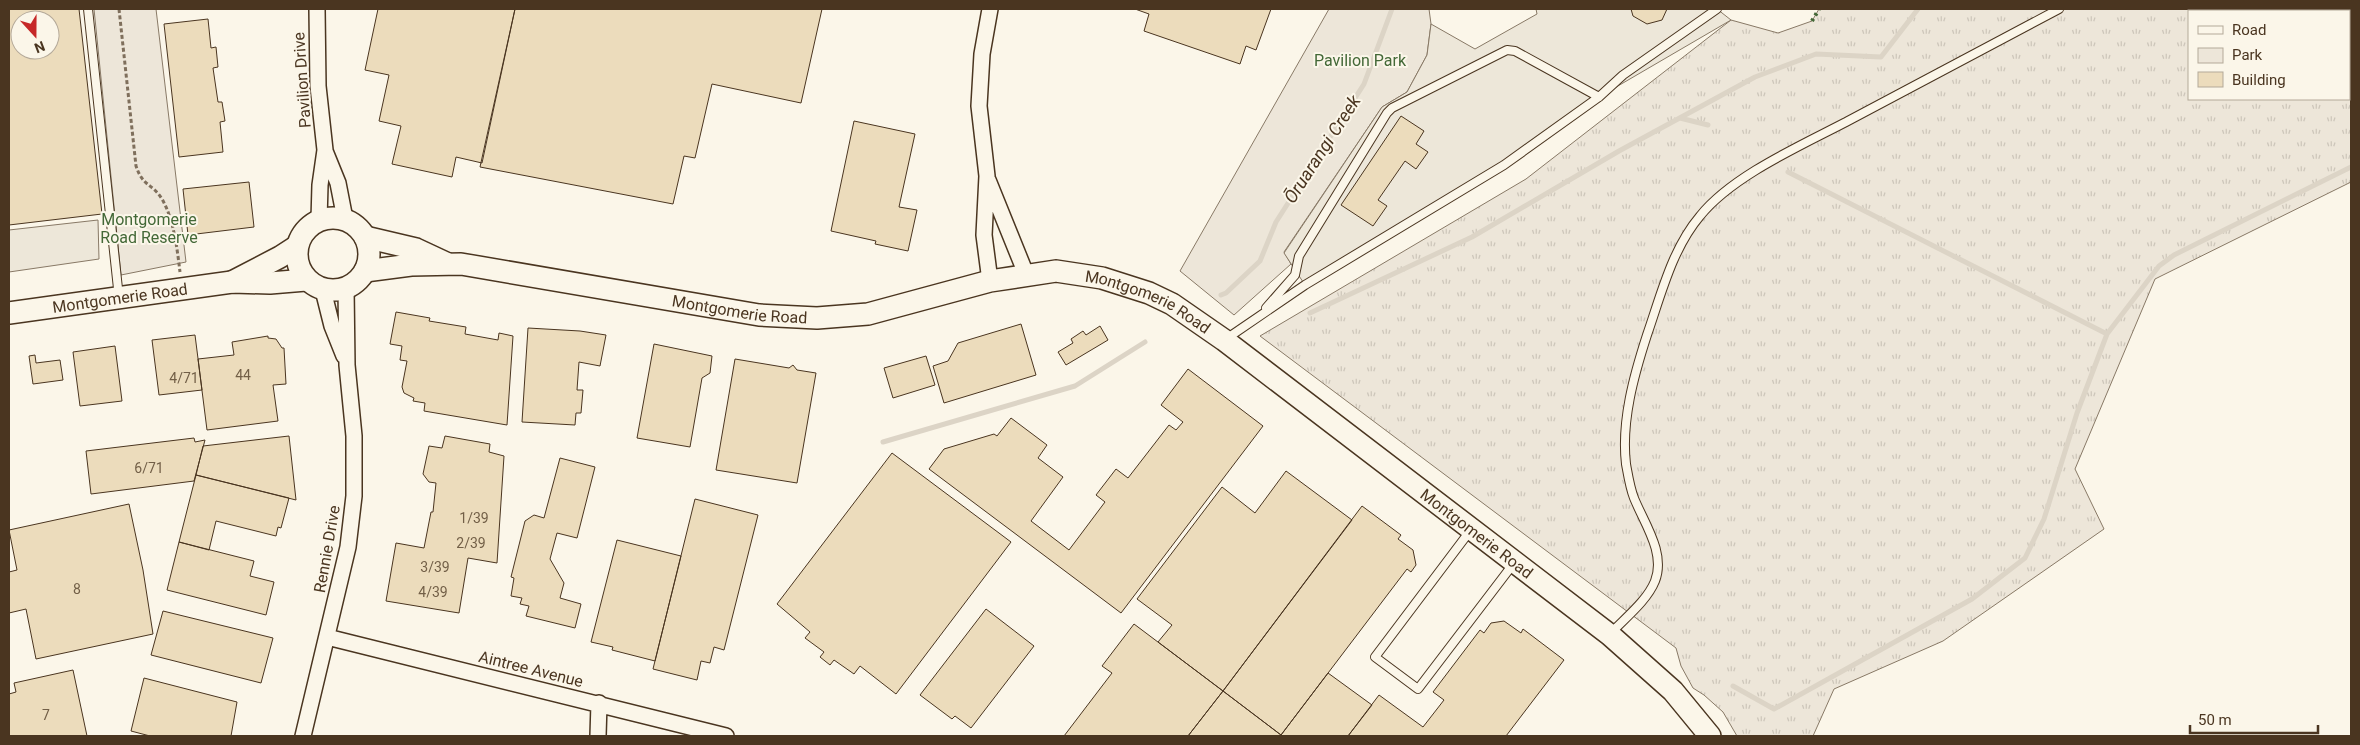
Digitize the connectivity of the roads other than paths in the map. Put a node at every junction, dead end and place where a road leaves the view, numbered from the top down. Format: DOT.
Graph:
graph roads {
  1 [pos="88,9"];
  2 [pos="317,9"];
  3 [pos="990,9"];
  4 [pos="1717,9"];
  5 [pos="2058,9"];
  6 [pos="1598,97"];
  7 [pos="325,150"];
  8 [pos="987,176"];
  9 [pos="319,220"];
  10 [pos="344,220"];
  11 [pos="365,237"];
  12 [pos="297,246"];
  13 [pos="448,264"];
  14 [pos="365,271"];
  15 [pos="1026,274"];
  16 [pos="232,282"];
  17 [pos="990,282"];
  18 [pos="315,285"];
  19 [pos="346,288"];
  20 [pos="119,298"];
  21 [pos="9,313"];
  22 [pos="1258,317"];
  23 [pos="1224,340"];
  24 [pos="347,365"];
  25 [pos="1471,529"];
  26 [pos="1514,562"];
  27 [pos="1610,635"];
  28 [pos="327,637"];
  29 [pos="599,703"];
  30 [pos="303,736"];
  31 [pos="598,736"];
  32 [pos="726,736"];
  33 [pos="1710,736"];
  1 -- 20 [label="lane"];
  2 -- 7 [label="street, Pavilion Drive"];
  3 -- 8 [label="street"];
  4 -- 6 [label="lane"];
  5 -- 27 [label="lane"];
  6 -- 22 [label="lane"];
  6 -- 22 [label="lane"];
  7 -- 9 [label="street, Pavilion Drive"];
  7 -- 10 [label="street, Pavilion Drive"];
  8 -- 15 [label="street"];
  8 -- 17 [label="street"];
  9 -- 10 [label="street"];
  9 -- 12 [label="street"];
  10 -- 11 [label="street"];
  11 -- 13 [label="street, Montgomerie Road"];
  11 -- 14 [label="street"];
  12 -- 16 [label="street, Montgomerie Road"];
  12 -- 18 [label="street"];
  13 -- 14 [label="street, Montgomerie Road"];
  13 -- 17 [label="street, Montgomerie Road"];
  14 -- 19 [label="street"];
  15 -- 17 [label="street, Montgomerie Road"];
  15 -- 23 [label="street, Montgomerie Road"];
  16 -- 18 [label="street, Montgomerie Road"];
  16 -- 20 [label="street, Montgomerie Road"];
  18 -- 19 [label="street"];
  18 -- 24 [label="street, Rennie Drive"];
  19 -- 24 [label="street, Rennie Drive"];
  20 -- 21 [label="street, Montgomerie Road"];
  22 -- 23 [label="lane"];
  23 -- 25 [label="street, Montgomerie Road"];
  24 -- 28 [label="street, Rennie Drive"];
  25 -- 26 [label="street, Montgomerie Road"];
  25 -- 26 [label="lane"];
  26 -- 27 [label="street, Montgomerie Road"];
  27 -- 33 [label="street, Montgomerie Road"];
  28 -- 29 [label="street, Aintree Avenue"];
  28 -- 30 [label="street, Rennie Drive"];
  29 -- 31 [label="street"];
  29 -- 32 [label="street, Aintree Avenue"];
}
